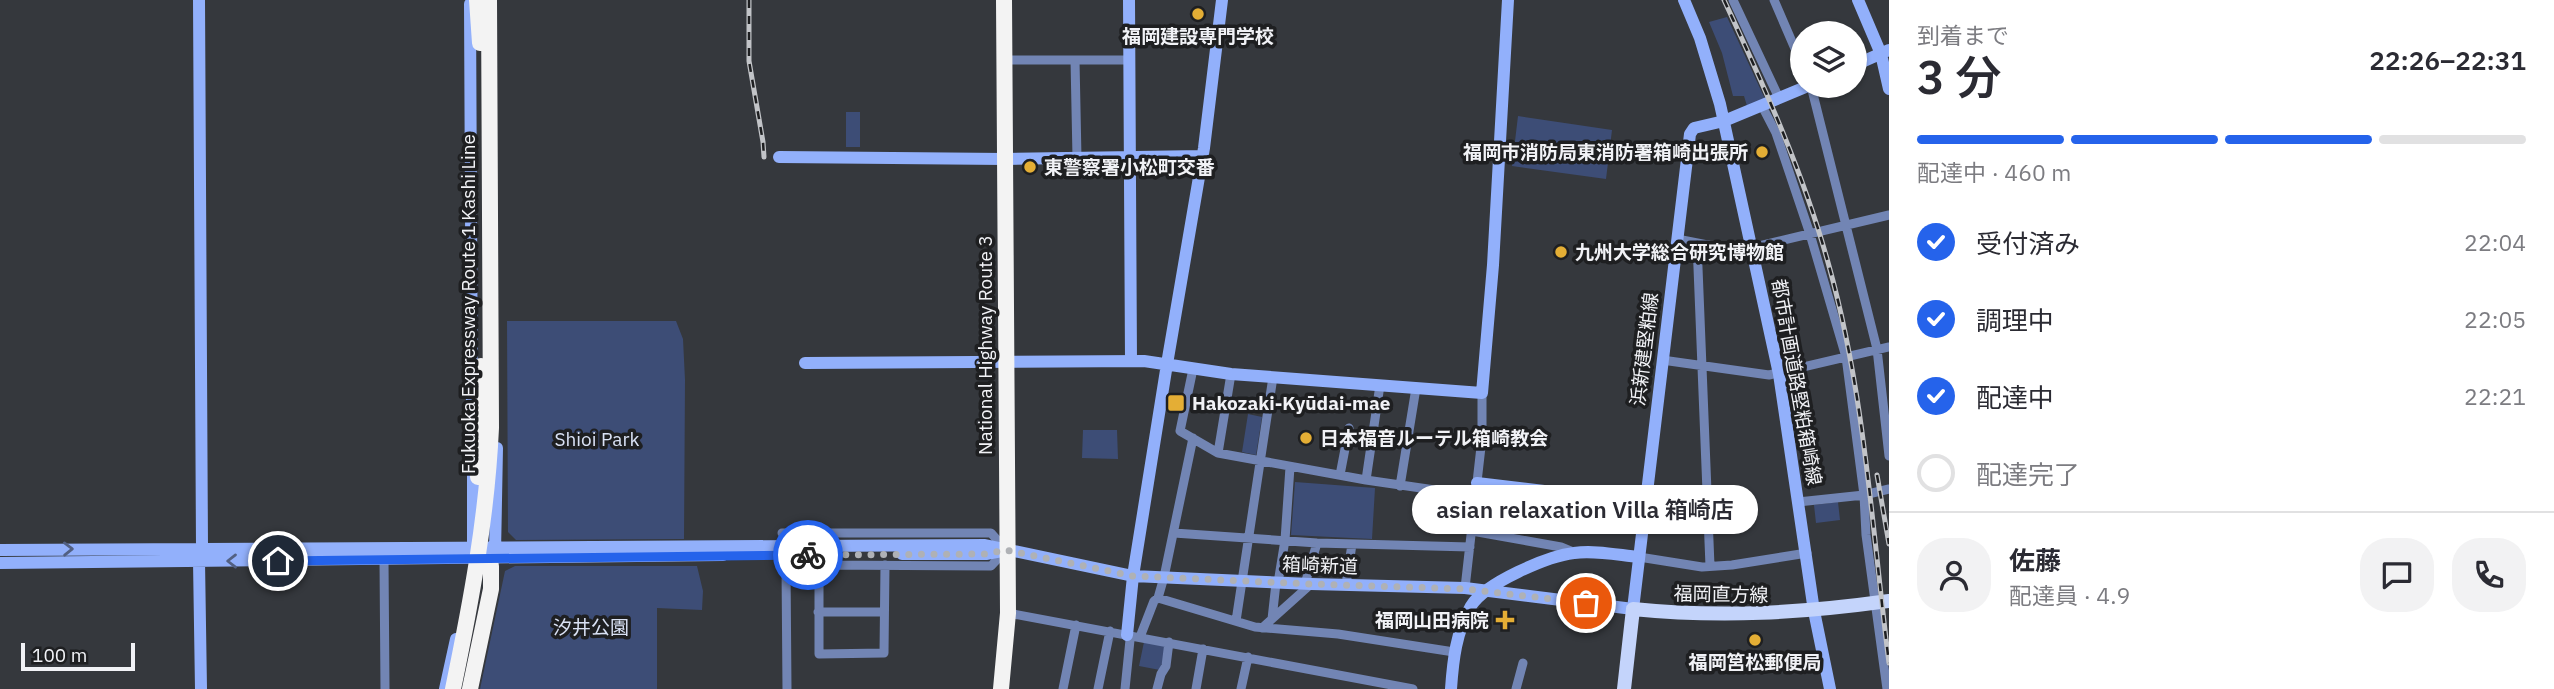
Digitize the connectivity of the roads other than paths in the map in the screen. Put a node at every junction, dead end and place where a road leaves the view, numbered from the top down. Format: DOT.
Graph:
graph roads {
  1 [pos="191,0"];
  2 [pos="199,0"];
  3 [pos="470,0"];
  4 [pos="477,0"];
  5 [pos="491,0"];
  6 [pos="1004,0"];
  7 [pos="1129,0"];
  8 [pos="1222,0"];
  9 [pos="1508,0"];
  10 [pos="1684,0"];
  11 [pos="1733,0"];
  12 [pos="1774,0"];
  13 [pos="1858,0"];
  14 [pos="1790,37"];
  15 [pos="1885,52"];
  16 [pos="1005,60"];
  17 [pos="1075,60"];
  18 [pos="1130,60"];
  19 [pos="1867,60"];
  20 [pos="1889,89"];
  21 [pos="1790,94"];
  22 [pos="1779,98"];
  23 [pos="1813,98"];
  24 [pos="1762,106"];
  25 [pos="1724,121"];
  26 [pos="1203,156"];
  27 [pos="779,157"];
  28 [pos="1130,157"];
  29 [pos="1077,158"];
  30 [pos="1005,159"];
  31 [pos="1889,215"];
  32 [pos="1846,225"];
  33 [pos="1810,234"];
  34 [pos="1677,239"];
  35 [pos="1697,243"];
  36 [pos="1752,249"];
  37 [pos="1889,346"];
  38 [pos="1877,349"];
  39 [pos="1846,357"];
  40 [pos="1662,360"];
  41 [pos="1131,361"];
  42 [pos="1007,362"];
  43 [pos="805,363"];
  44 [pos="1167,364"];
  45 [pos="1703,365"];
  46 [pos="1194,369"];
  47 [pos="1231,374"];
  48 [pos="1779,374"];
  49 [pos="1273,377"];
  50 [pos="1380,385"];
  51 [pos="1416,388"];
  52 [pos="1482,393"];
  53 [pos="1349,428"];
  54 [pos="1193,438"];
  55 [pos="1218,453"];
  56 [pos="1889,456"];
  57 [pos="1260,462"];
  58 [pos="1290,467"];
  59 [pos="1340,475"];
  60 [pos="1366,480"];
  61 [pos="1400,486"];
  62 [pos="1477,489"];
  63 [pos="1889,489"];
  64 [pos="1864,495"];
  65 [pos="1798,502"];
  66 [pos="1644,503"];
  67 [pos="1472,531"];
  68 [pos="782,533"];
  69 [pos="820,533"];
  70 [pos="1174,533"];
  71 [pos="1248,538"];
  72 [pos="1285,540"];
  73 [pos="1317,543"];
  74 [pos="1352,544"];
  75 [pos="1470,547"];
  76 [pos="198,548"];
  77 [pos="0,550"];
  78 [pos="1006,550"];
  79 [pos="472,553"];
  80 [pos="1574,553"];
  81 [pos="1807,553"];
  82 [pos="494,557"];
  83 [pos="1639,557"];
  84 [pos="384,560"];
  85 [pos="199,561"];
  86 [pos="0,563"];
  87 [pos="819,565"];
  88 [pos="884,565"];
  89 [pos="1710,566"];
  90 [pos="1133,576"];
  91 [pos="1164,577"];
  92 [pos="1241,581"];
  93 [pos="1277,583"];
  94 [pos="1308,584"];
  95 [pos="1346,585"];
  96 [pos="1465,589"];
  97 [pos="1490,590"];
  98 [pos="1158,598"];
  99 [pos="1882,602"];
  100 [pos="1633,609"];
  101 [pos="1814,611"];
  102 [pos="818,612"];
  103 [pos="884,612"];
  104 [pos="1009,613"];
  105 [pos="1272,619"];
  106 [pos="1236,621"];
  107 [pos="1076,625"];
  108 [pos="1262,628"];
  109 [pos="1110,631"];
  110 [pos="1134,636"];
  111 [pos="1169,642"];
  112 [pos="1203,649"];
  113 [pos="1454,652"];
  114 [pos="461,653"];
  115 [pos="1248,657"];
  116 [pos="1523,663"];
  117 [pos="1380,686"];
  118 [pos="201,689"];
  119 [pos="385,689"];
  120 [pos="444,689"];
  121 [pos="458,689"];
  122 [pos="470,689"];
  123 [pos="787,689"];
  124 [pos="1001,689"];
  125 [pos="1063,689"];
  126 [pos="1098,689"];
  127 [pos="1125,689"];
  128 [pos="1157,689"];
  129 [pos="1196,689"];
  130 [pos="1241,689"];
  131 [pos="1413,689"];
  132 [pos="1451,689"];
  133 [pos="1516,689"];
  134 [pos="1624,689"];
  135 [pos="1830,689"];
  136 [pos="1887,689"];
  1 -- 76 [label="street"];
  2 -- 76 [label="street"];
  3 -- 79 [label="street"];
  4 -- 114 [label="highway"];
  5 -- 82 [label="street"];
  5 -- 114 [label="highway, Fukuoka Expressway Route 1 Kashi Line"];
  5 -- 121 [label="highway, Fukuoka Expressway Route 1 Kashi Line"];
  6 -- 16 [label="highway, National Highway Route 3"];
  7 -- 18 [label="street"];
  8 -- 26 [label="street"];
  9 -- 52 [label="street"];
  10 -- 25 [label="street"];
  11 -- 22 [label="street"];
  12 -- 14 [label="street"];
  13 -- 15 [label="street"];
  15 -- 19 [label="street"];
  15 -- 20 [label="street"];
  16 -- 17 [label="street"];
  16 -- 30 [label="highway, National Highway Route 3"];
  17 -- 18 [label="street"];
  17 -- 29 [label="street"];
  18 -- 28 [label="street"];
  21 -- 22 [label="street"];
  22 -- 24 [label="street"];
  23 -- 32 [label="street"];
  24 -- 25 [label="street"];
  24 -- 33 [label="street"];
  25 -- 34 [label="street, 浜新建堅粕線"];
  25 -- 36 [label="street, 都市計画道路堅粕箱崎線"];
  26 -- 28 [label="street"];
  26 -- 44 [label="street"];
  27 -- 30 [label="street"];
  28 -- 29 [label="street"];
  28 -- 41 [label="street"];
  29 -- 30 [label="street"];
  30 -- 42 [label="highway, National Highway Route 3"];
  31 -- 32 [label="street"];
  32 -- 33 [label="street"];
  32 -- 38 [label="street"];
  33 -- 36 [label="street"];
  33 -- 39 [label="street"];
  34 -- 35 [label="street"];
  34 -- 40 [label="street, 浜新建堅粕線"];
  35 -- 36 [label="street"];
  35 -- 45 [label="street"];
  36 -- 48 [label="street, 都市計画道路堅粕箱崎線"];
  37 -- 38 [label="street"];
  38 -- 39 [label="street"];
  38 -- 56 [label="street"];
  39 -- 48 [label="street"];
  39 -- 64 [label="street"];
  40 -- 45 [label="street"];
  40 -- 66 [label="street, 浜新建堅粕線"];
  41 -- 42 [label="street"];
  41 -- 44 [label="street"];
  42 -- 43 [label="street"];
  42 -- 78 [label="highway, National Highway Route 3"];
  44 -- 46 [label="street"];
  44 -- 90 [label="street"];
  45 -- 48 [label="street"];
  45 -- 89 [label="street"];
  46 -- 47 [label="street"];
  46 -- 54 [label="street"];
  47 -- 49 [label="street"];
  47 -- 55 [label="street"];
  48 -- 65 [label="street, 都市計画道路堅粕箱崎線"];
  49 -- 50 [label="street"];
  49 -- 57 [label="street"];
  50 -- 51 [label="street"];
  50 -- 60 [label="street"];
  51 -- 52 [label="street"];
  51 -- 61 [label="street"];
  52 -- 62 [label="street"];
  53 -- 59 [label="street"];
  54 -- 55 [label="street"];
  54 -- 70 [label="street"];
  55 -- 57 [label="street"];
  57 -- 58 [label="street"];
  57 -- 71 [label="street"];
  58 -- 59 [label="street"];
  58 -- 72 [label="street"];
  59 -- 60 [label="street"];
  60 -- 61 [label="street"];
  61 -- 62 [label="street"];
  62 -- 66 [label="street"];
  62 -- 67 [label="street"];
  63 -- 64 [label="street"];
  64 -- 65 [label="street"];
  64 -- 99 [label="street"];
  65 -- 81 [label="street, 都市計画道路堅粕箱崎線"];
  66 -- 83 [label="street, 浜新建堅粕線"];
  67 -- 75 [label="street"];
  67 -- 80 [label="street"];
  68 -- 69 [label="street"];
  69 -- 78 [label="street"];
  69 -- 87 [label="street"];
  70 -- 71 [label="street"];
  70 -- 91 [label="street"];
  71 -- 72 [label="street"];
  71 -- 92 [label="street"];
  72 -- 73 [label="street"];
  72 -- 93 [label="street"];
  73 -- 74 [label="street"];
  73 -- 94 [label="street"];
  74 -- 75 [label="street"];
  74 -- 95 [label="street"];
  75 -- 96 [label="street"];
  77 -- 76 [label="street, one-way"];
  76 -- 79 [label="street"];
  76 -- 85 [label="street"];
  78 -- 82 [label="street, 箱崎新道"];
  78 -- 88 [label="street"];
  78 -- 90 [label="street, 箱崎新道"];
  78 -- 104 [label="highway, National Highway Route 3"];
  79 -- 82 [label="street, 箱崎新道"];
  79 -- 84 [label="street"];
  79 -- 120 [label="street"];
  80 -- 83 [label="street"];
  80 -- 97 [label="street"];
  81 -- 89 [label="street"];
  81 -- 101 [label="street, 都市計画道路堅粕箱崎線"];
  82 -- 121 [label="street"];
  82 -- 122 [label="highway"];
  83 -- 89 [label="street"];
  83 -- 100 [label="street, 浜新建堅粕線"];
  84 -- 85 [label="street, one-way"];
  84 -- 119 [label="street"];
  85 -- 86 [label="street"];
  85 -- 118 [label="street"];
  87 -- 88 [label="street"];
  87 -- 102 [label="street"];
  87 -- 123 [label="street"];
  88 -- 103 [label="street"];
  90 -- 91 [label="street, 箱崎新道"];
  90 -- 110 [label="street"];
  91 -- 92 [label="street, 箱崎新道"];
  91 -- 98 [label="street"];
  92 -- 93 [label="street, 箱崎新道"];
  92 -- 106 [label="street"];
  93 -- 94 [label="street, 箱崎新道"];
  93 -- 105 [label="street"];
  94 -- 95 [label="street, 箱崎新道"];
  94 -- 105 [label="street"];
  95 -- 96 [label="street, 箱崎新道"];
  96 -- 97 [label="street, 箱崎新道"];
  97 -- 100 [label="street, 箱崎新道"];
  97 -- 113 [label="street"];
  98 -- 106 [label="street"];
  98 -- 110 [label="street"];
  99 -- 101 [label="main road, 福岡直方線"];
  99 -- 136 [label="street"];
  100 -- 101 [label="main road, 福岡直方線"];
  100 -- 134 [label="main road"];
  101 -- 135 [label="street, 都市計画道路堅粕箱崎線"];
  102 -- 103 [label="street"];
  102 -- 103 [label="street"];
  104 -- 107 [label="street"];
  104 -- 124 [label="highway, National Highway Route 3"];
  105 -- 108 [label="street"];
  106 -- 108 [label="street"];
  107 -- 109 [label="street"];
  107 -- 125 [label="street"];
  108 -- 113 [label="street"];
  109 -- 110 [label="street"];
  109 -- 126 [label="street"];
  110 -- 111 [label="street"];
  110 -- 127 [label="street"];
  111 -- 112 [label="street"];
  111 -- 128 [label="street"];
  112 -- 115 [label="street"];
  112 -- 129 [label="street"];
  113 -- 132 [label="street"];
  114 -- 121 [label="highway, Fukuoka Expressway Route 1 Kashi Line"];
  115 -- 117 [label="street"];
  115 -- 130 [label="street"];
  116 -- 133 [label="street"];
  117 -- 131 [label="street"];
}
